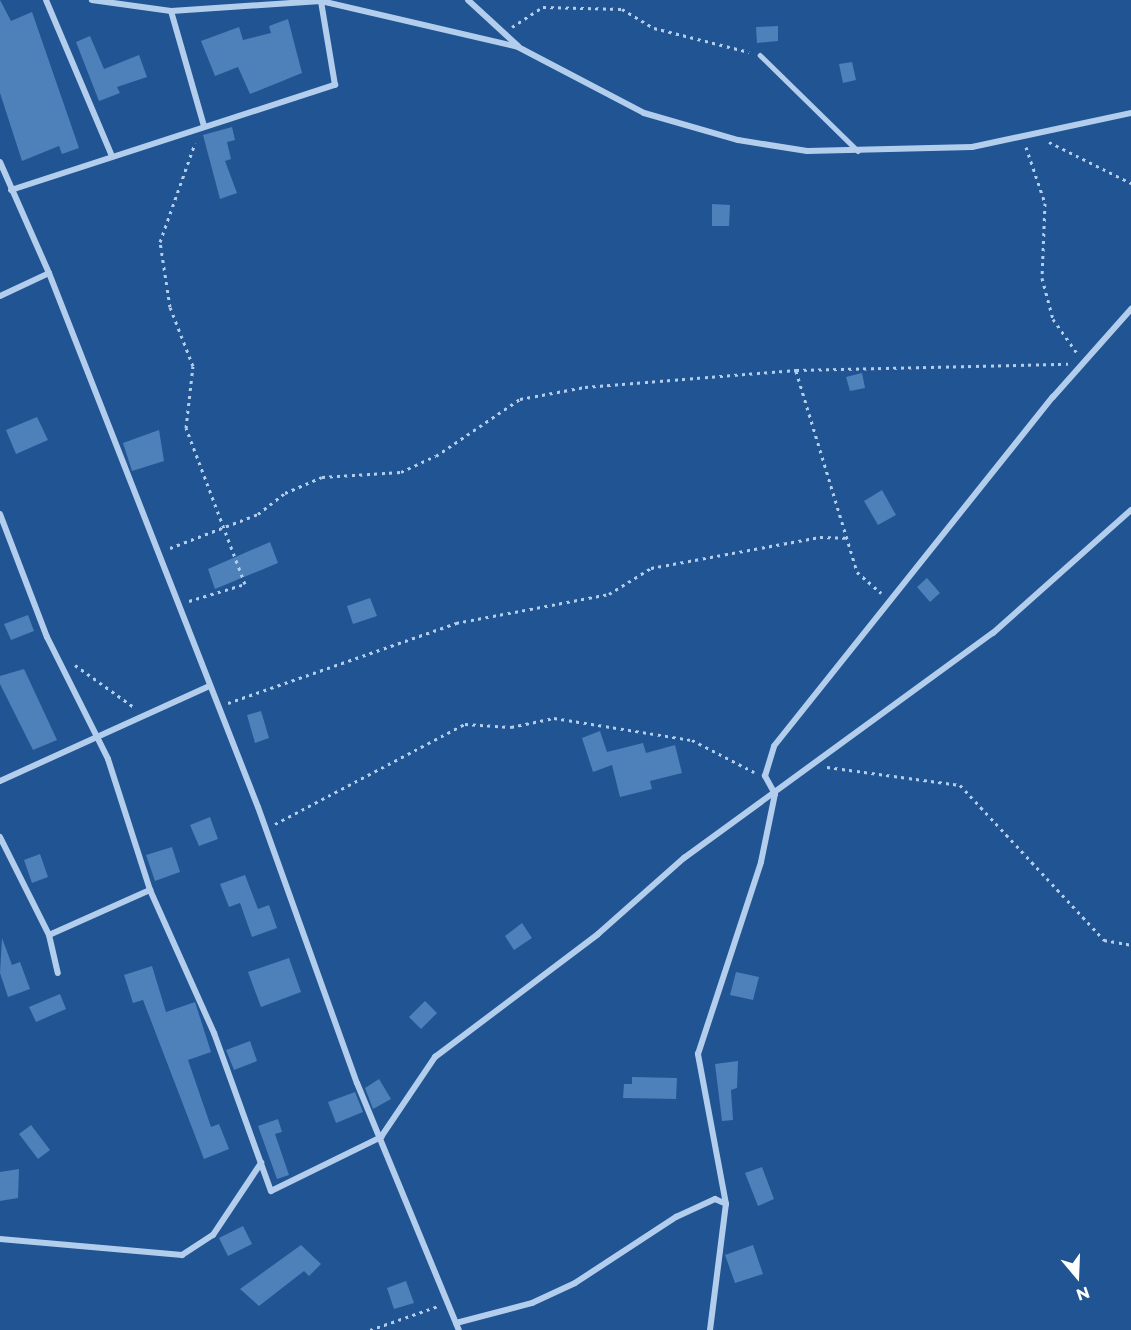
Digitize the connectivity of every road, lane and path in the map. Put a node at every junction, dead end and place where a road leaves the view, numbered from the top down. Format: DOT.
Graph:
graph roads {
  1 [pos="46,0"];
  2 [pos="92,0"];
  3 [pos="468,0"];
  4 [pos="321,1"];
  5 [pos="171,11"];
  6 [pos="503,32"];
  7 [pos="518,47"];
  8 [pos="760,55"];
  9 [pos="1131,113"];
  10 [pos="204,126"];
  11 [pos="1032,134"];
  12 [pos="1023,136"];
  13 [pos="858,151"];
  14 [pos="112,156"];
  15 [pos="0,162"];
  16 [pos="1131,183"];
  17 [pos="11,190"];
  18 [pos="49,273"];
  19 [pos="0,296"];
  20 [pos="1131,309"];
  21 [pos="1083,363"];
  22 [pos="796,370"];
  23 [pos="1131,510"];
  24 [pos="0,514"];
  25 [pos="223,529"];
  26 [pos="845,538"];
  27 [pos="157,552"];
  28 [pos="889,600"];
  29 [pos="178,605"];
  30 [pos="69,659"];
  31 [pos="210,686"];
  32 [pos="218,708"];
  33 [pos="144,714"];
  34 [pos="93,737"];
  35 [pos="822,761"];
  36 [pos="765,776"];
  37 [pos="0,781"];
  38 [pos="775,794"];
  39 [pos="267,832"];
  40 [pos="0,837"];
  41 [pos="150,890"];
  42 [pos="49,935"];
  43 [pos="1131,945"];
  44 [pos="58,973"];
  45 [pos="381,1137"];
  46 [pos="261,1163"];
  47 [pos="726,1204"];
  48 [pos="0,1239"];
  49 [pos="449,1303"];
  50 [pos="457,1327"];
  51 [pos="369,1330"];
  52 [pos="710,1330"];
  1 -- 14 [label="street"];
  2 -- 5 [label="street"];
  3 -- 6 [label="street"];
  4 -- 5 [label="street"];
  4 -- 7 [label="street"];
  4 -- 10 [label="street"];
  5 -- 10 [label="street"];
  6 -- 7 [label="street"];
  6 -- 8 [label="path"];
  7 -- 13 [label="street"];
  8 -- 13 [label="lane"];
  9 -- 11 [label="street"];
  10 -- 14 [label="street"];
  10 -- 25 [label="path"];
  11 -- 12 [label="street"];
  11 -- 16 [label="path"];
  12 -- 13 [label="street"];
  12 -- 21 [label="path"];
  14 -- 17 [label="street"];
  15 -- 17 [label="street"];
  17 -- 18 [label="street"];
  18 -- 19 [label="street"];
  18 -- 27 [label="street"];
  20 -- 21 [label="street"];
  21 -- 22 [label="path"];
  21 -- 28 [label="street"];
  22 -- 25 [label="path"];
  22 -- 26 [label="path"];
  23 -- 35 [label="street"];
  24 -- 34 [label="street"];
  25 -- 27 [label="path"];
  25 -- 29 [label="path"];
  26 -- 28 [label="path"];
  26 -- 32 [label="path"];
  27 -- 29 [label="street"];
  28 -- 36 [label="street"];
  29 -- 31 [label="street"];
  30 -- 33 [label="path"];
  31 -- 32 [label="street"];
  31 -- 33 [label="street"];
  32 -- 39 [label="street"];
  33 -- 34 [label="street"];
  34 -- 37 [label="street"];
  34 -- 41 [label="street"];
  35 -- 38 [label="street"];
  35 -- 43 [label="path"];
  36 -- 38 [label="street"];
  36 -- 39 [label="path"];
  38 -- 45 [label="street"];
  38 -- 47 [label="street"];
  39 -- 45 [label="street"];
  40 -- 42 [label="street"];
  41 -- 42 [label="street"];
  41 -- 46 [label="street"];
  42 -- 44 [label="street"];
  45 -- 46 [label="street"];
  45 -- 49 [label="street"];
  46 -- 48 [label="street"];
  47 -- 50 [label="street"];
  47 -- 52 [label="street"];
  49 -- 50 [label="street"];
  49 -- 51 [label="path"];
}
